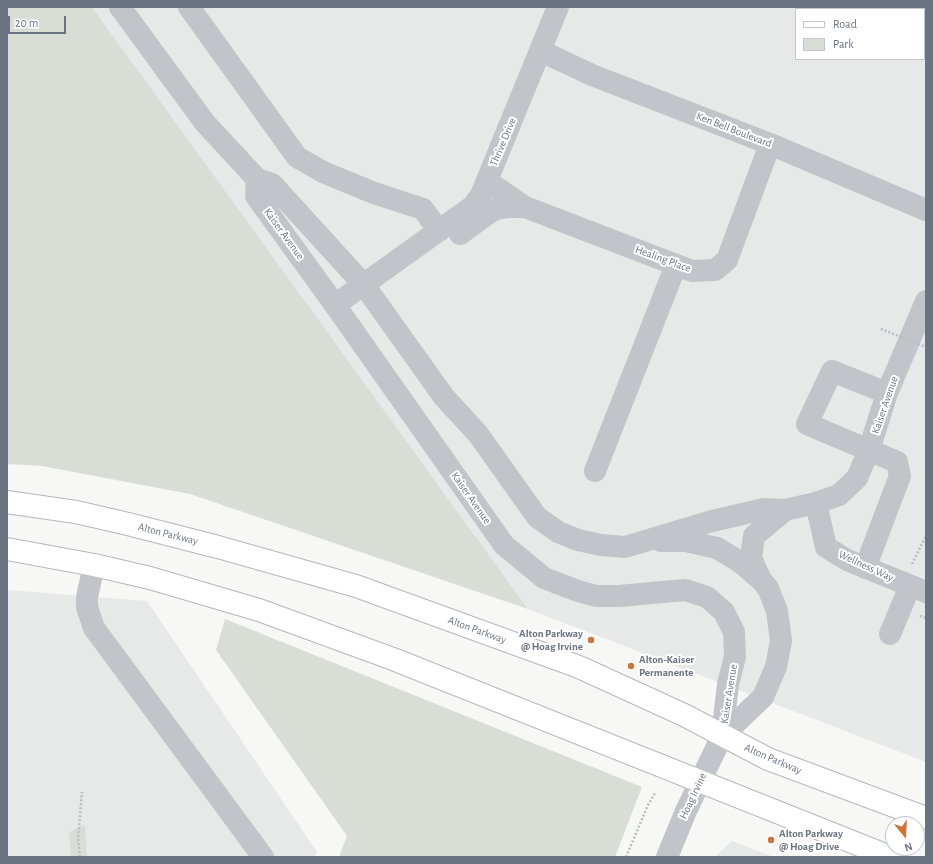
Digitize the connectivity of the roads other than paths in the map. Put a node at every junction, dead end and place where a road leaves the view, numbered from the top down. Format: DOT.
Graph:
graph roads {
  1 [pos="120,7"];
  2 [pos="189,7"];
  3 [pos="558,7"];
  4 [pos="541,51"];
  5 [pos="770,144"];
  6 [pos="257,179"];
  7 [pos="487,181"];
  8 [pos="525,207"];
  9 [pos="926,210"];
  10 [pos="439,231"];
  11 [pos="413,250"];
  12 [pos="676,265"];
  13 [pos="364,285"];
  14 [pos="926,301"];
  15 [pos="335,305"];
  16 [pos="888,393"];
  17 [pos="869,450"];
  18 [pos="596,471"];
  19 [pos="7,502"];
  20 [pos="816,503"];
  21 [pos="785,510"];
  22 [pos="648,541"];
  23 [pos="7,549"];
  24 [pos="94,565"];
  25 [pos="865,568"];
  26 [pos="761,580"];
  27 [pos="918,589"];
  28 [pos="890,634"];
  29 [pos="722,736"];
  30 [pos="700,782"];
  31 [pos="926,818"];
  32 [pos="263,857"];
  33 [pos="667,857"];
  34 [pos="890,857"];
  1 -- 6 [label="street"];
  2 -- 10 [label="street"];
  3 -- 4 [label="street, Thrive Drive"];
  4 -- 5 [label="street, Ken Bell Boulevard"];
  4 -- 7 [label="street, Thrive Drive"];
  5 -- 9 [label="street, Ken Bell Boulevard"];
  5 -- 12 [label="street, Healing Place"];
  6 -- 13 [label="street, Kaiser Avenue"];
  6 -- 15 [label="street, Kaiser Avenue"];
  7 -- 8 [label="street, Healing Place"];
  7 -- 10 [label="street, Thrive Drive"];
  8 -- 11 [label="street, Thrive Drive"];
  8 -- 12 [label="street, Healing Place"];
  10 -- 11 [label="street, Thrive Drive"];
  11 -- 13 [label="street, Thrive Drive"];
  12 -- 18 [label="street"];
  13 -- 15 [label="street, Thrive Drive"];
  13 -- 22 [label="street, Kaiser Avenue"];
  14 -- 16 [label="street, Kaiser Avenue"];
  15 -- 29 [label="street, Kaiser Avenue"];
  16 -- 17 [label="street, Kaiser Avenue"];
  16 -- 17 [label="street"];
  17 -- 20 [label="street, Kaiser Avenue"];
  17 -- 25 [label="street"];
  19 -- 29 [label="main road, Alton Parkway"];
  20 -- 21 [label="street, Kaiser Avenue"];
  20 -- 25 [label="street, Wellness Way"];
  21 -- 22 [label="street, Kaiser Avenue"];
  21 -- 26 [label="street, Kaiser Avenue"];
  22 -- 26 [label="street, Kaiser Avenue"];
  23 -- 24 [label="main road"];
  24 -- 30 [label="main road"];
  24 -- 32 [label="street"];
  25 -- 27 [label="street, Wellness Way"];
  26 -- 29 [label="street, Kaiser Avenue"];
  27 -- 28 [label="street"];
  29 -- 30 [label="street, Hoag Irvine"];
  29 -- 31 [label="main road, Alton Parkway"];
  30 -- 33 [label="street, Hoag Irvine"];
  30 -- 34 [label="main road"];
}
